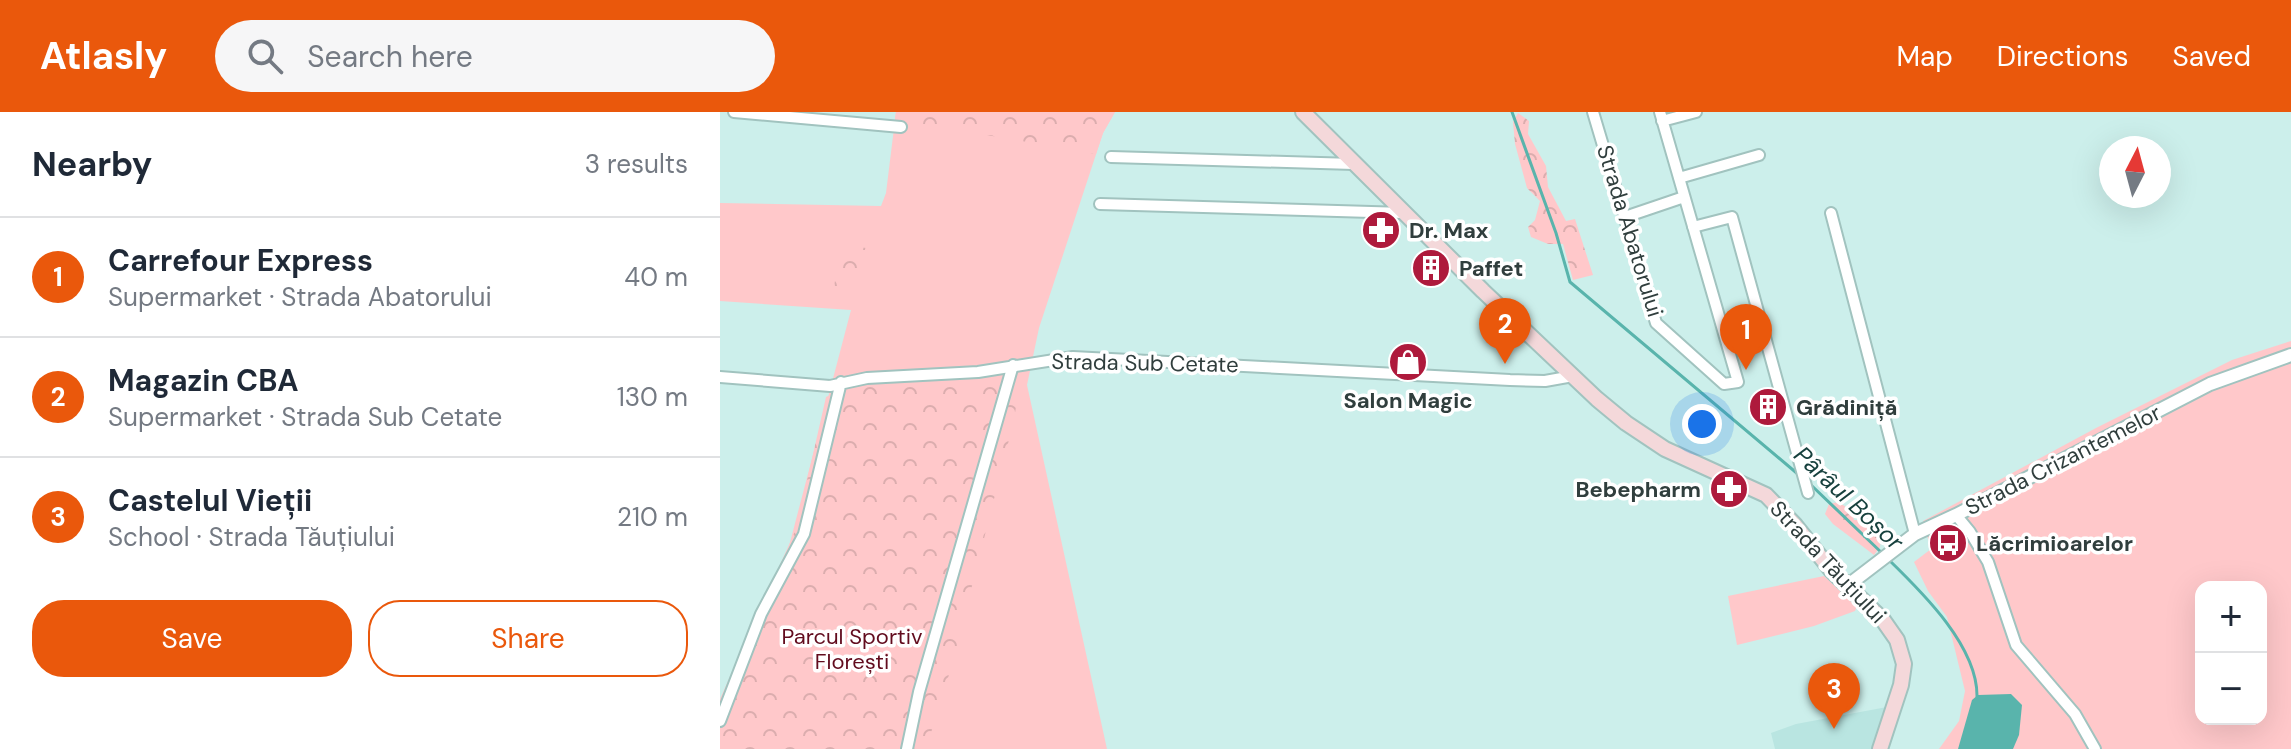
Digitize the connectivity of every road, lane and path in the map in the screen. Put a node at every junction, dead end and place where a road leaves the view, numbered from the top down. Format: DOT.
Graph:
graph roads {
  1 [pos="734,112"];
  2 [pos="1303,112"];
  3 [pos="1593,112"];
  4 [pos="1696,112"];
  5 [pos="1661,116"];
  6 [pos="901,127"];
  7 [pos="1759,155"];
  8 [pos="1111,157"];
  9 [pos="1354,164"];
  10 [pos="1679,178"];
  11 [pos="1684,197"];
  12 [pos="1100,204"];
  13 [pos="1406,213"];
  14 [pos="1831,213"];
  15 [pos="1625,217"];
  16 [pos="1693,227"];
  17 [pos="2291,355"];
  18 [pos="1013,365"];
  19 [pos="1573,376"];
  20 [pos="720,377"];
  21 [pos="841,382"];
  22 [pos="1808,493"];
  23 [pos="1956,515"];
  24 [pos="1915,534"];
  25 [pos="1848,580"];
  26 [pos="720,721"];
  27 [pos="907,749"];
  28 [pos="1880,749"];
  29 [pos="2095,749"];
  1 -- 6 [label="street"];
  2 -- 9 [label="main road, Strada Tăuțiului"];
  3 -- 15 [label="street, Strada Abatorului"];
  4 -- 5 [label="street"];
  5 -- 10 [label="street, Strada Abatorului"];
  7 -- 10 [label="street"];
  8 -- 9 [label="street"];
  9 -- 13 [label="main road, Strada Tăuțiului"];
  10 -- 11 [label="street, Strada Abatorului"];
  11 -- 15 [label="street"];
  11 -- 16 [label="street, Strada Abatorului"];
  12 -- 13 [label="street"];
  13 -- 19 [label="main road, Strada Tăuțiului"];
  14 -- 24 [label="street"];
  15 -- 16 [label="street, Strada Abatorului"];
  16 -- 22 [label="street"];
  17 -- 23 [label="street, Strada Crizantemelor"];
  18 -- 19 [label="street, Strada Sub Cetate"];
  18 -- 21 [label="street, Strada Sub Cetate"];
  18 -- 27 [label="street"];
  19 -- 25 [label="main road, Strada Tăuțiului"];
  20 -- 21 [label="street, Strada Sub Cetate"];
  21 -- 26 [label="street"];
  23 -- 24 [label="street, Strada Crizantemelor"];
  23 -- 29 [label="street"];
  24 -- 25 [label="street, Strada Crizantemelor"];
  25 -- 28 [label="main road, Strada Tăuțiului"];
}
